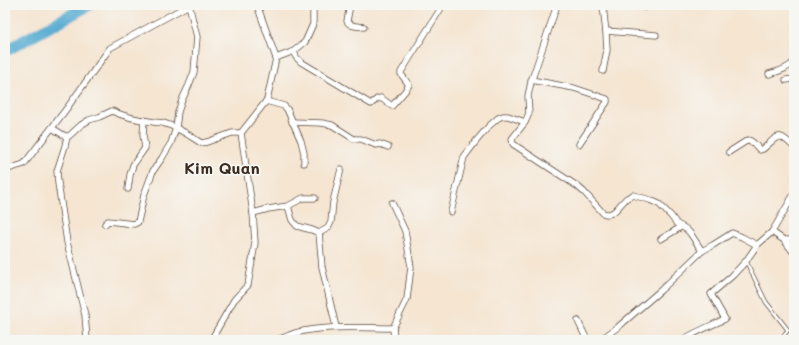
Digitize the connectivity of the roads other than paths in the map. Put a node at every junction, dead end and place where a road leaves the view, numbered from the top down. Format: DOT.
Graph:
graph roads {
  1 [pos="189,5"];
  2 [pos="257,5"];
  3 [pos="313,5"];
  4 [pos="350,5"];
  5 [pos="443,5"];
  6 [pos="557,5"];
  7 [pos="603,5"];
  8 [pos="627,5"];
  9 [pos="646,7"];
  10 [pos="364,27"];
  11 [pos="606,31"];
  12 [pos="656,35"];
  13 [pos="294,51"];
  14 [pos="276,58"];
  15 [pos="794,62"];
  16 [pos="603,71"];
  17 [pos="769,74"];
  18 [pos="794,79"];
  19 [pos="531,80"];
  20 [pos="786,80"];
  21 [pos="266,101"];
  22 [pos="144,120"];
  23 [pos="292,122"];
  24 [pos="525,122"];
  25 [pos="52,128"];
  26 [pos="176,128"];
  27 [pos="241,133"];
  28 [pos="67,136"];
  29 [pos="579,144"];
  30 [pos="388,147"];
  31 [pos="794,148"];
  32 [pos="729,152"];
  33 [pos="304,163"];
  34 [pos="341,169"];
  35 [pos="5,170"];
  36 [pos="128,190"];
  37 [pos="794,194"];
  38 [pos="315,198"];
  39 [pos="392,203"];
  40 [pos="288,206"];
  41 [pos="451,212"];
  42 [pos="253,213"];
  43 [pos="105,224"];
  44 [pos="681,227"];
  45 [pos="772,232"];
  46 [pos="319,233"];
  47 [pos="661,239"];
  48 [pos="784,240"];
  49 [pos="794,240"];
  50 [pos="757,245"];
  51 [pos="702,251"];
  52 [pos="794,253"];
  53 [pos="746,260"];
  54 [pos="578,321"];
  55 [pos="336,328"];
  56 [pos="393,328"];
  57 [pos="87,340"];
  58 [pos="211,340"];
  59 [pos="278,340"];
  60 [pos="394,340"];
  61 [pos="587,340"];
  62 [pos="600,340"];
  63 [pos="683,340"];
  64 [pos="780,340"];
  1 -- 25 [label="street"];
  1 -- 26 [label="street"];
  2 -- 14 [label="street"];
  3 -- 13 [label="street"];
  4 -- 10 [label="street"];
  5 -- 13 [label="street"];
  6 -- 19 [label="street"];
  7 -- 11 [label="street"];
  8 -- 9 [label="street"];
  11 -- 12 [label="street"];
  11 -- 16 [label="street"];
  13 -- 14 [label="street"];
  14 -- 21 [label="street"];
  15 -- 17 [label="street"];
  18 -- 20 [label="street"];
  19 -- 24 [label="street"];
  19 -- 29 [label="street"];
  21 -- 23 [label="street"];
  21 -- 27 [label="street"];
  22 -- 26 [label="street"];
  22 -- 28 [label="street"];
  22 -- 36 [label="street"];
  23 -- 30 [label="street"];
  23 -- 33 [label="street"];
  24 -- 41 [label="street"];
  24 -- 44 [label="street"];
  25 -- 28 [label="street"];
  25 -- 35 [label="street"];
  26 -- 27 [label="street"];
  26 -- 43 [label="street"];
  27 -- 42 [label="street"];
  28 -- 57 [label="street"];
  31 -- 32 [label="street"];
  34 -- 46 [label="street"];
  37 -- 45 [label="street"];
  38 -- 40 [label="street"];
  39 -- 56 [label="street"];
  40 -- 42 [label="street"];
  40 -- 46 [label="street"];
  42 -- 58 [label="street"];
  44 -- 47 [label="street"];
  44 -- 51 [label="street"];
  45 -- 48 [label="street"];
  45 -- 50 [label="street"];
  46 -- 55 [label="street"];
  48 -- 49 [label="street"];
  48 -- 52 [label="street"];
  50 -- 51 [label="street"];
  50 -- 53 [label="street"];
  51 -- 62 [label="street"];
  53 -- 63 [label="street"];
  53 -- 64 [label="lane"];
  54 -- 61 [label="street"];
  55 -- 56 [label="street"];
  55 -- 59 [label="street"];
  56 -- 60 [label="street"];
}
